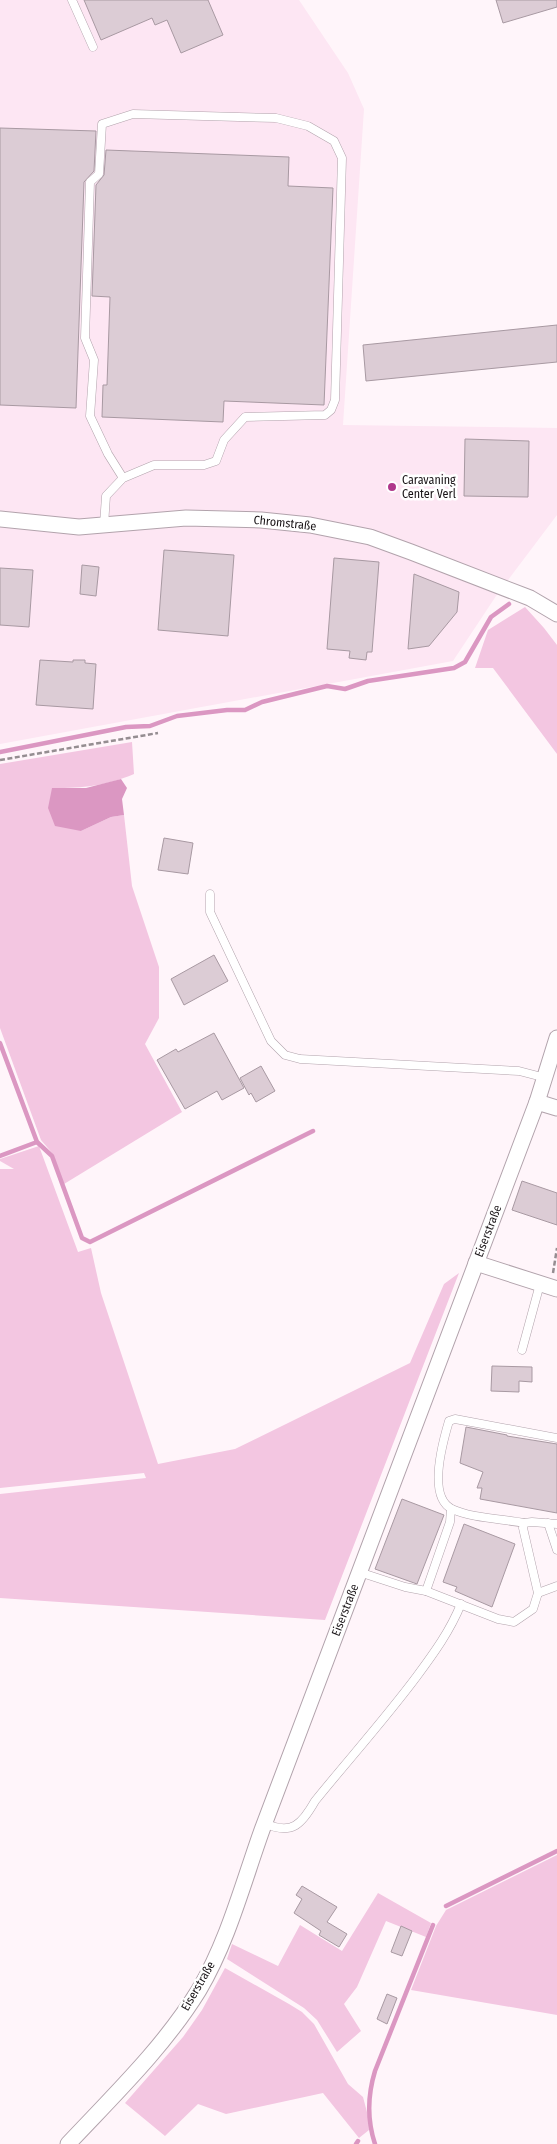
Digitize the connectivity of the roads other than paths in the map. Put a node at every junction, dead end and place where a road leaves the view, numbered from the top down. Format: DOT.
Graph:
graph roads {
  1 [pos="72,0"];
  2 [pos="93,47"];
  3 [pos="123,478"];
  4 [pos="0,519"];
  5 [pos="104,525"];
  6 [pos="556,612"];
  7 [pos="210,894"];
  8 [pos="557,1038"];
  9 [pos="546,1078"];
  10 [pos="537,1102"];
  11 [pos="557,1108"];
  12 [pos="476,1263"];
  13 [pos="549,1287"];
  14 [pos="522,1350"];
  15 [pos="557,1438"];
  16 [pos="451,1509"];
  17 [pos="524,1523"];
  18 [pos="548,1523"];
  19 [pos="557,1524"];
  20 [pos="557,1550"];
  21 [pos="359,1572"];
  22 [pos="557,1586"];
  23 [pos="426,1591"];
  24 [pos="538,1593"];
  25 [pos="461,1604"];
  26 [pos="264,1823"];
  27 [pos="68,2144"];
  1 -- 2 [label="lane"];
  3 -- 3 [label="lane"];
  3 -- 5 [label="lane"];
  4 -- 5 [label="street, Chromstraße"];
  5 -- 6 [label="street, Chromstraße"];
  7 -- 9 [label="lane"];
  8 -- 9 [label="street, Eiserstraße"];
  9 -- 10 [label="street, Eiserstraße"];
  10 -- 11 [label="street"];
  10 -- 12 [label="street, Eiserstraße"];
  12 -- 13 [label="street"];
  12 -- 21 [label="street, Eiserstraße"];
  13 -- 14 [label="lane"];
  15 -- 16 [label="lane"];
  16 -- 17 [label="lane"];
  16 -- 23 [label="lane"];
  17 -- 18 [label="lane"];
  17 -- 24 [label="lane"];
  18 -- 19 [label="lane"];
  18 -- 20 [label="lane"];
  21 -- 23 [label="lane"];
  21 -- 26 [label="street, Eiserstraße"];
  22 -- 24 [label="lane"];
  23 -- 25 [label="lane"];
  24 -- 25 [label="lane"];
  25 -- 26 [label="lane"];
  26 -- 27 [label="street, Eiserstraße"];
}
